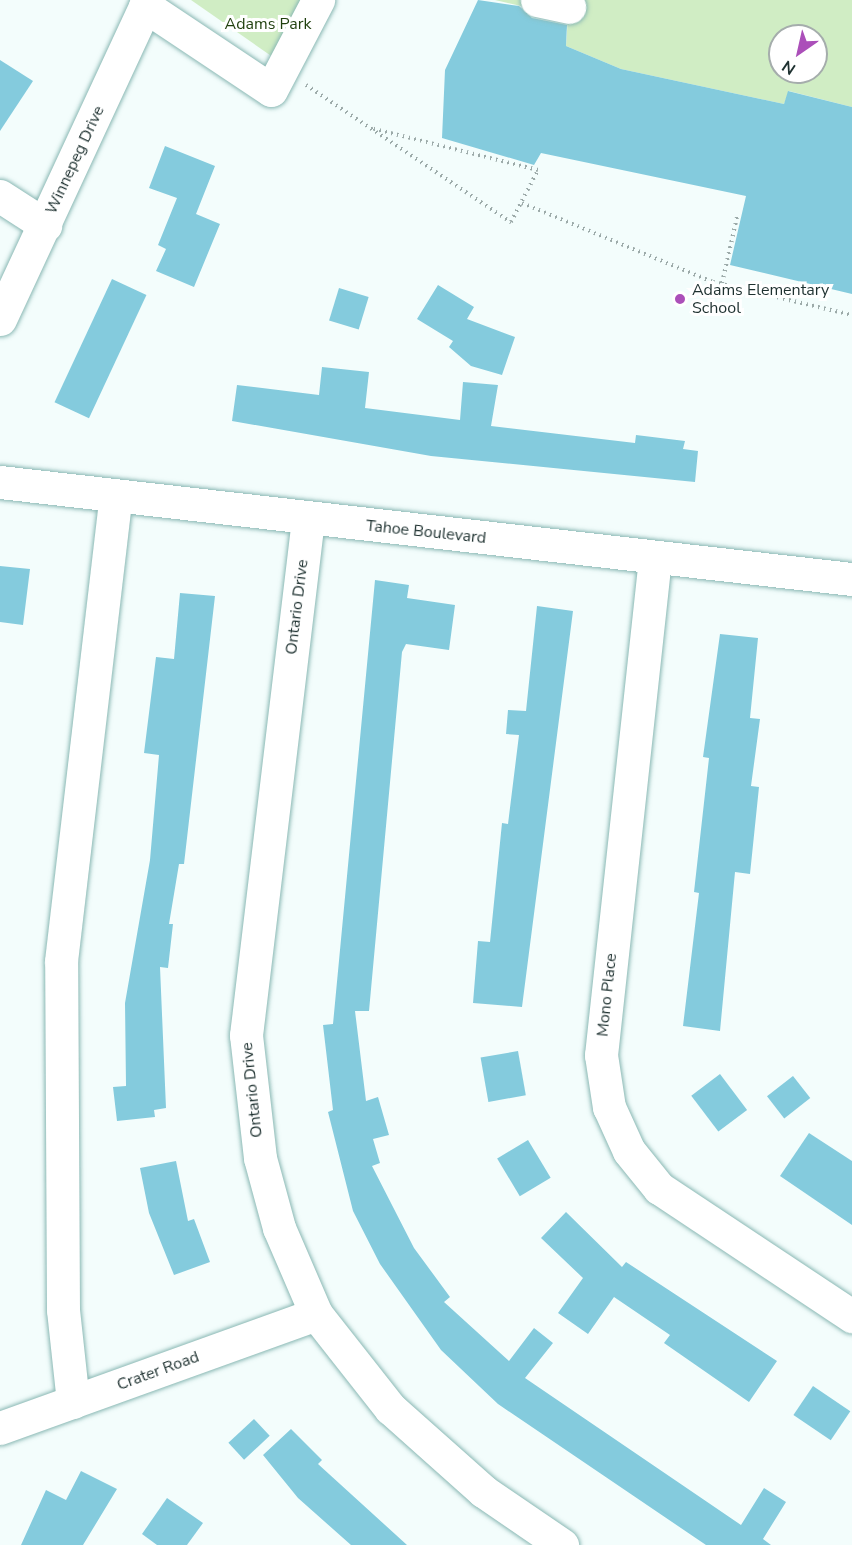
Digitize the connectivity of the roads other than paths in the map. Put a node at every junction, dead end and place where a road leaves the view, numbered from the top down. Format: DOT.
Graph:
graph roads {
  1 [pos="318,0"];
  2 [pos="537,0"];
  3 [pos="147,3"];
  4 [pos="569,7"];
  5 [pos="0,196"];
  6 [pos="45,225"];
  7 [pos="0,319"];
  8 [pos="0,482"];
  9 [pos="116,496"];
  10 [pos="308,519"];
  11 [pos="655,558"];
  12 [pos="852,579"];
  13 [pos="316,1314"];
  14 [pos="852,1316"];
  15 [pos="73,1402"];
  16 [pos="0,1428"];
  17 [pos="562,1545"];
  1 -- 3 [label="street"];
  2 -- 4 [label="street"];
  3 -- 6 [label="street, Winnepeg Drive"];
  5 -- 6 [label="street"];
  6 -- 7 [label="street, Winnepeg Drive"];
  8 -- 9 [label="street, Tahoe Boulevard"];
  9 -- 10 [label="street, Tahoe Boulevard"];
  9 -- 15 [label="street"];
  10 -- 11 [label="street, Tahoe Boulevard"];
  10 -- 13 [label="street, Ontario Drive"];
  11 -- 12 [label="street, Tahoe Boulevard"];
  11 -- 14 [label="street, Mono Place"];
  13 -- 15 [label="street, Crater Road"];
  13 -- 17 [label="street, Ontario Drive"];
  15 -- 16 [label="street, Crater Road"];
}
